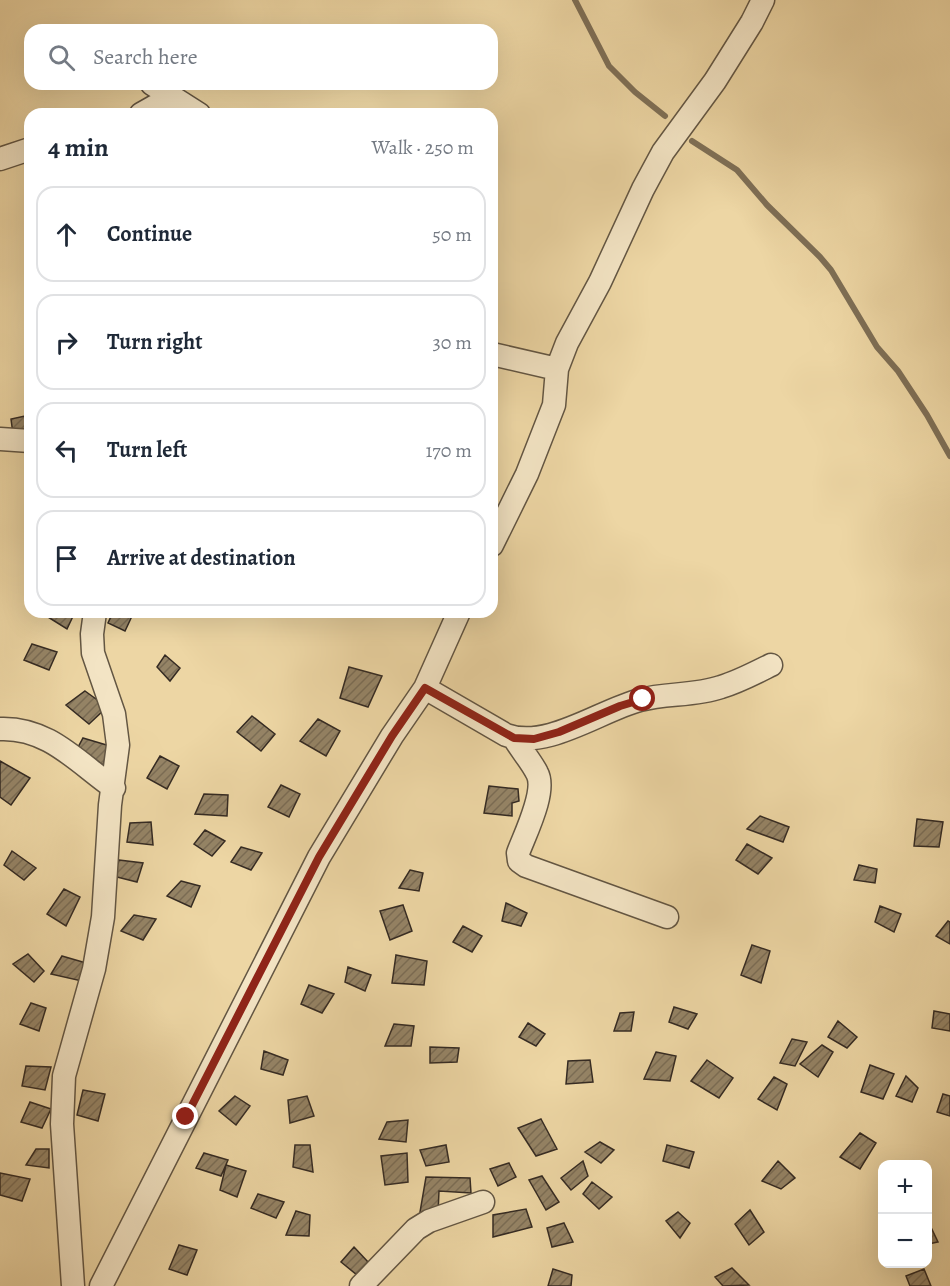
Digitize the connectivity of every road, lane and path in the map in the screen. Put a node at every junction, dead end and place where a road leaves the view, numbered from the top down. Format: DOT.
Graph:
graph roads {
  1 [pos="764,0"];
  2 [pos="161,90"];
  3 [pos="171,97"];
  4 [pos="152,108"];
  5 [pos="189,108"];
  6 [pos="24,151"];
  7 [pos="0,159"];
  8 [pos="498,355"];
  9 [pos="557,369"];
  10 [pos="0,439"];
  11 [pos="24,441"];
  12 [pos="498,533"];
  13 [pos="94,618"];
  14 [pos="456,618"];
  15 [pos="771,665"];
  16 [pos="425,688"];
  17 [pos="0,729"];
  18 [pos="514,738"];
  19 [pos="114,788"];
  20 [pos="667,917"];
  21 [pos="483,1202"];
  22 [pos="73,1286"];
  23 [pos="101,1286"];
  24 [pos="361,1286"];
  1 -- 9 [label="street"];
  2 -- 3 [label="street"];
  3 -- 4 [label="street"];
  3 -- 5 [label="street"];
  6 -- 7 [label="street"];
  8 -- 9 [label="street"];
  9 -- 12 [label="street"];
  10 -- 11 [label="street"];
  13 -- 19 [label="street"];
  14 -- 16 [label="street"];
  15 -- 18 [label="street"];
  16 -- 18 [label="street"];
  16 -- 23 [label="street"];
  17 -- 19 [label="street"];
  18 -- 20 [label="street"];
  19 -- 22 [label="street"];
  21 -- 24 [label="street"];
}
